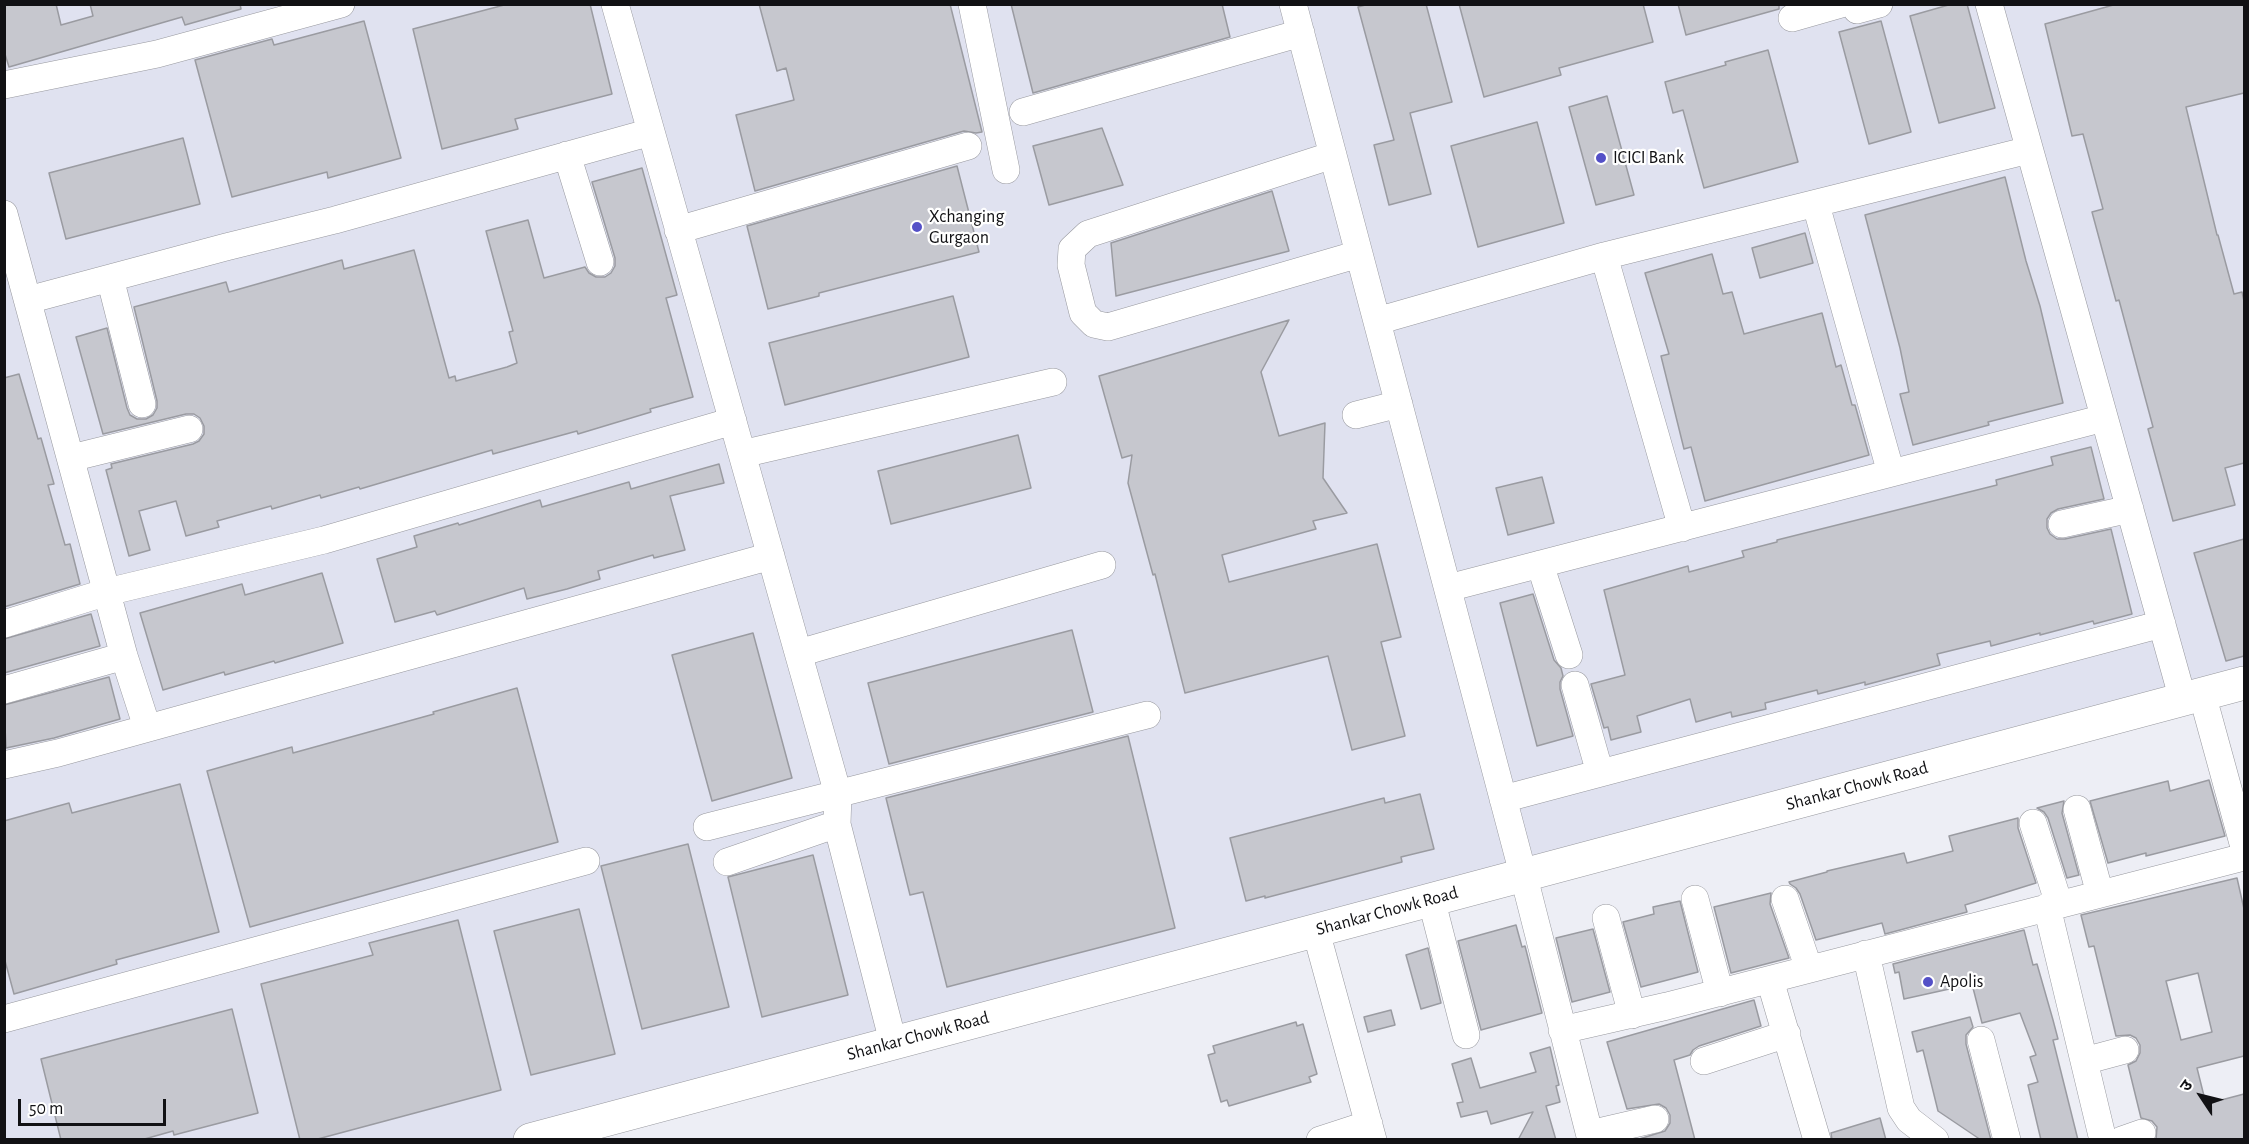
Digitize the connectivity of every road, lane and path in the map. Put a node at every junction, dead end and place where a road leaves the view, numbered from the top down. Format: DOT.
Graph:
graph roads {
  1 [pos="341,4"];
  2 [pos="615,4"];
  3 [pos="972,4"];
  4 [pos="1293,4"];
  5 [pos="1989,4"];
  6 [pos="1859,6"];
  7 [pos="1792,18"];
  8 [pos="1301,33"];
  9 [pos="4,85"];
  10 [pos="1023,112"];
  11 [pos="651,132"];
  12 [pos="968,146"];
  13 [pos="2029,150"];
  14 [pos="567,155"];
  15 [pos="1333,155"];
  16 [pos="1006,170"];
  17 [pos="1816,205"];
  18 [pos="4,214"];
  19 [pos="678,230"];
  20 [pos="1359,254"];
  21 [pos="1604,256"];
  22 [pos="10,257"];
  23 [pos="600,262"];
  24 [pos="110,278"];
  25 [pos="28,300"];
  26 [pos="1377,321"];
  27 [pos="1053,382"];
  28 [pos="1399,404"];
  29 [pos="142,405"];
  30 [pos="1356,415"];
  31 [pos="2104,418"];
  32 [pos="733,421"];
  33 [pos="189,429"];
  34 [pos="742,454"];
  35 [pos="71,459"];
  36 [pos="1891,473"];
  37 [pos="2130,509"];
  38 [pos="2062,524"];
  39 [pos="1682,528"];
  40 [pos="771,556"];
  41 [pos="1540,564"];
  42 [pos="1102,565"];
  43 [pos="1448,588"];
  44 [pos="107,592"];
  45 [pos="4,624"];
  46 [pos="2162,624"];
  47 [pos="799,653"];
  48 [pos="1569,655"];
  49 [pos="124,656"];
  50 [pos="2244,683"];
  51 [pos="1575,685"];
  52 [pos="4,690"];
  53 [pos="2244,702"];
  54 [pos="2195,706"];
  55 [pos="1148,715"];
  56 [pos="147,727"];
  57 [pos="4,765"];
  58 [pos="1600,774"];
  59 [pos="838,794"];
  60 [pos="1503,799"];
  61 [pos="2077,809"];
  62 [pos="2033,823"];
  63 [pos="837,824"];
  64 [pos="707,827"];
  65 [pos="2244,847"];
  66 [pos="2244,857"];
  67 [pos="586,861"];
  68 [pos="727,862"];
  69 [pos="1525,882"];
  70 [pos="2100,894"];
  71 [pos="1785,898"];
  72 [pos="1695,899"];
  73 [pos="2053,905"];
  74 [pos="1435,914"];
  75 [pos="1606,918"];
  76 [pos="1320,946"];
  77 [pos="1866,954"];
  78 [pos="1809,969"];
  79 [pos="1770,980"];
  80 [pos="1720,993"];
  81 [pos="1632,1015"];
  82 [pos="4,1018"];
  83 [pos="1562,1030"];
  84 [pos="1787,1034"];
  85 [pos="1466,1035"];
  86 [pos="1981,1040"];
  87 [pos="893,1042"];
  88 [pos="2125,1050"];
  89 [pos="1704,1061"];
  90 [pos="2084,1061"];
  91 [pos="1655,1119"];
  92 [pos="1371,1132"];
  93 [pos="1590,1137"];
  94 [pos="530,1140"];
  95 [pos="607,1140"];
  96 [pos="1320,1140"];
  97 [pos="1817,1140"];
  98 [pos="1935,1140"];
  99 [pos="2007,1140"];
  100 [pos="2103,1140"];
  1 -- 9 [label="street"];
  2 -- 11 [label="street"];
  3 -- 16 [label="street"];
  4 -- 8 [label="street"];
  5 -- 13 [label="street"];
  6 -- 7 [label="street"];
  8 -- 10 [label="street"];
  8 -- 15 [label="street"];
  11 -- 14 [label="street"];
  11 -- 19 [label="street"];
  12 -- 19 [label="street"];
  13 -- 17 [label="street"];
  13 -- 31 [label="street"];
  14 -- 23 [label="street"];
  14 -- 24 [label="street"];
  15 -- 20 [label="street"];
  15 -- 20 [label="street"];
  17 -- 21 [label="street"];
  17 -- 36 [label="street"];
  18 -- 22 [label="street"];
  19 -- 32 [label="street"];
  20 -- 26 [label="street"];
  21 -- 26 [label="street"];
  21 -- 39 [label="street"];
  22 -- 25 [label="street"];
  24 -- 25 [label="street"];
  24 -- 29 [label="street"];
  25 -- 35 [label="street"];
  26 -- 28 [label="street"];
  27 -- 34 [label="street"];
  28 -- 30 [label="street"];
  28 -- 43 [label="street"];
  31 -- 36 [label="street"];
  31 -- 37 [label="street"];
  32 -- 34 [label="street"];
  32 -- 44 [label="street"];
  33 -- 35 [label="street"];
  34 -- 40 [label="street"];
  35 -- 44 [label="street"];
  36 -- 39 [label="street"];
  37 -- 38 [label="street"];
  37 -- 46 [label="street"];
  39 -- 41 [label="street"];
  40 -- 47 [label="street"];
  40 -- 56 [label="street"];
  41 -- 43 [label="street"];
  41 -- 48 [label="street"];
  42 -- 47 [label="street"];
  43 -- 60 [label="street"];
  44 -- 45 [label="street"];
  44 -- 49 [label="street"];
  46 -- 54 [label="street"];
  46 -- 58 [label="street"];
  47 -- 59 [label="street"];
  49 -- 52 [label="street"];
  49 -- 56 [label="street"];
  50 -- 54 [label="main road, Shankar Chowk Road"];
  51 -- 58 [label="street"];
  53 -- 54 [label="main road, Shankar Chowk Road"];
  54 -- 65 [label="street"];
  54 -- 69 [label="main road, Shankar Chowk Road"];
  55 -- 59 [label="street"];
  56 -- 57 [label="street"];
  58 -- 60 [label="street"];
  59 -- 63 [label="street"];
  59 -- 64 [label="street"];
  60 -- 69 [label="street"];
  61 -- 70 [label="street"];
  62 -- 73 [label="street"];
  63 -- 68 [label="street"];
  63 -- 87 [label="street"];
  66 -- 70 [label="street"];
  67 -- 82 [label="street"];
  69 -- 74 [label="main road, Shankar Chowk Road"];
  69 -- 83 [label="street"];
  69 -- 87 [label="main road, Shankar Chowk Road"];
  70 -- 73 [label="street"];
  71 -- 78 [label="street"];
  72 -- 80 [label="street"];
  73 -- 77 [label="street"];
  73 -- 90 [label="street"];
  74 -- 76 [label="main road, Shankar Chowk Road"];
  74 -- 85 [label="street"];
  75 -- 81 [label="street"];
  76 -- 92 [label="street"];
  76 -- 95 [label="main road, Shankar Chowk Road"];
  77 -- 78 [label="street"];
  77 -- 98 [label="street"];
  78 -- 79 [label="street"];
  79 -- 80 [label="street"];
  79 -- 84 [label="street"];
  80 -- 81 [label="street"];
  81 -- 83 [label="street"];
  83 -- 93 [label="street"];
  84 -- 89 [label="street"];
  84 -- 97 [label="street"];
  86 -- 99 [label="street"];
  87 -- 94 [label="main road, Shankar Chowk Road"];
  88 -- 90 [label="street"];
  90 -- 100 [label="street"];
  91 -- 93 [label="street"];
  92 -- 96 [label="street"];
}
